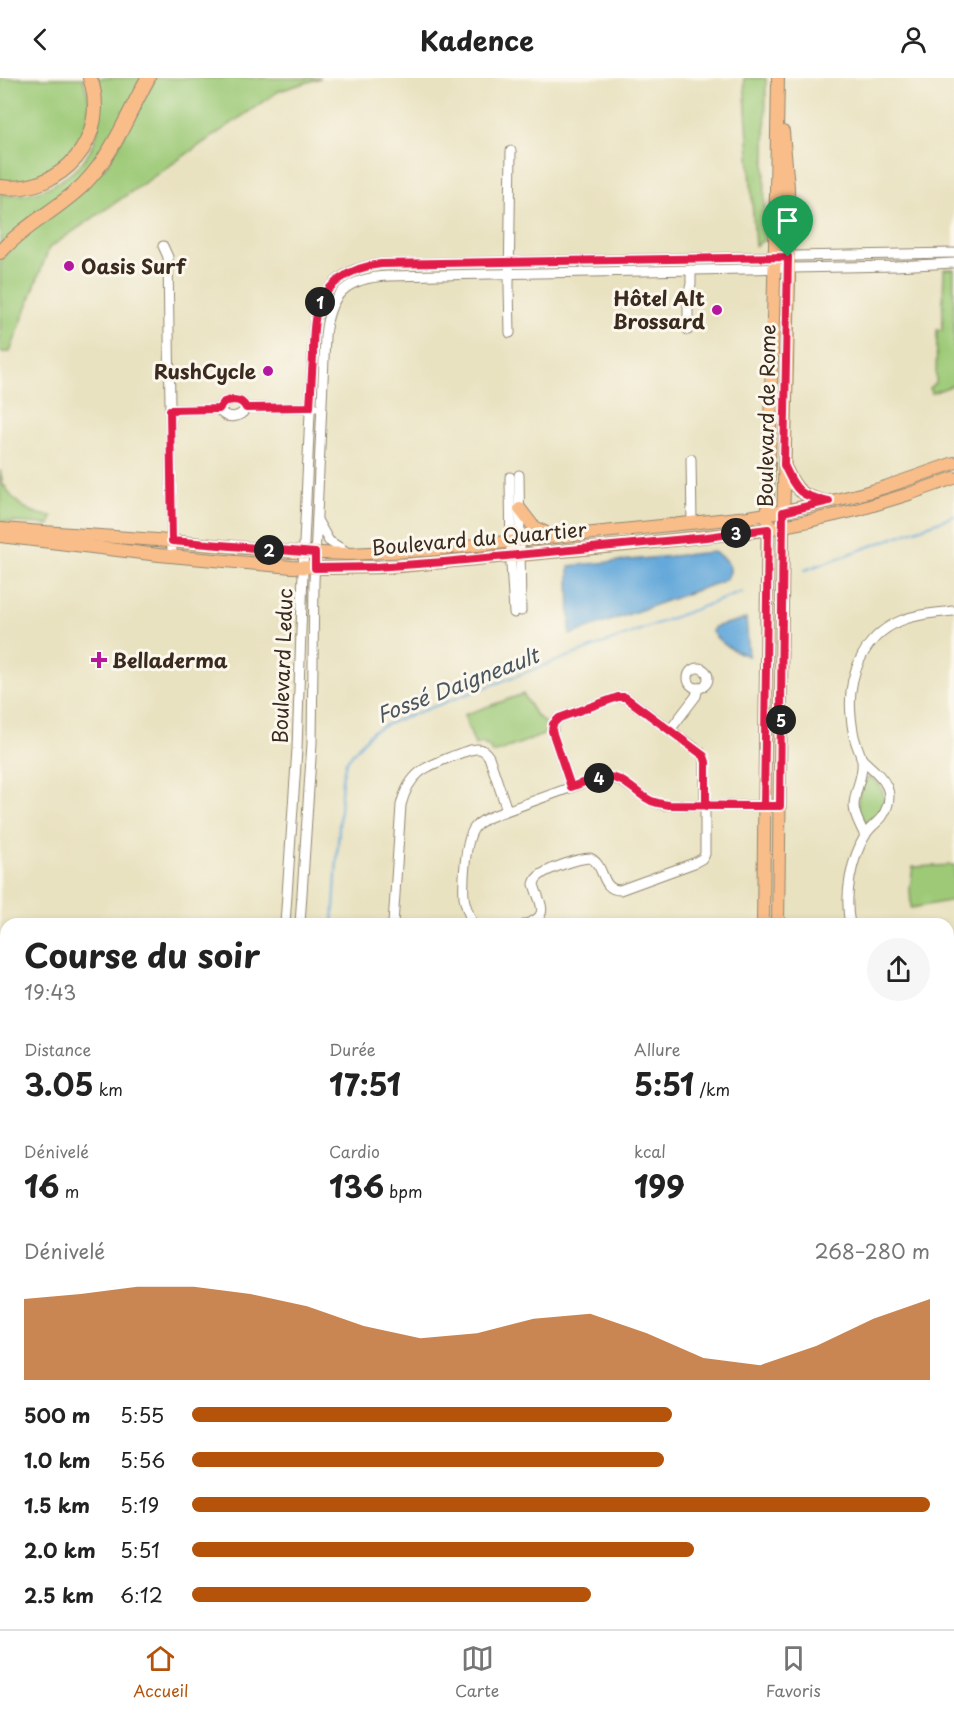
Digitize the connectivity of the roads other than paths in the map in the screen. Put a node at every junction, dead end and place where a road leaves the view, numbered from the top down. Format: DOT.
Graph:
graph roads {
  1 [pos="90,78"];
  2 [pos="148,78"];
  3 [pos="778,83"];
  4 [pos="511,151"];
  5 [pos="0,187"];
  6 [pos="163,246"];
  7 [pos="0,252"];
  8 [pos="954,253"];
  9 [pos="510,262"];
  10 [pos="775,262"];
  11 [pos="789,262"];
  12 [pos="954,263"];
  13 [pos="691,270"];
  14 [pos="510,273"];
  15 [pos="688,330"];
  16 [pos="510,333"];
  17 [pos="310,407"];
  18 [pos="322,407"];
  19 [pos="246,408"];
  20 [pos="219,409"];
  21 [pos="170,410"];
  22 [pos="691,459"];
  23 [pos="954,463"];
  24 [pos="784,465"];
  25 [pos="954,478"];
  26 [pos="829,501"];
  27 [pos="520,509"];
  28 [pos="783,512"];
  29 [pos="768,514"];
  30 [pos="316,518"];
  31 [pos="692,524"];
  32 [pos="783,526"];
  33 [pos="0,529"];
  34 [pos="768,529"];
  35 [pos="0,536"];
  36 [pos="554,537"];
  37 [pos="172,541"];
  38 [pos="516,541"];
  39 [pos="309,553"];
  40 [pos="349,554"];
  41 [pos="172,556"];
  42 [pos="516,556"];
  43 [pos="309,568"];
  44 [pos="518,612"];
  45 [pos="953,613"];
  46 [pos="698,688"];
  47 [pos="670,730"];
  48 [pos="861,759"];
  49 [pos="571,787"];
  50 [pos="706,806"];
  51 [pos="764,806"];
  52 [pos="780,806"];
  53 [pos="507,810"];
  54 [pos="864,836"];
  55 [pos="285,918"];
  56 [pos="300,918"];
  57 [pos="393,918"];
  58 [pos="471,918"];
  59 [pos="538,918"];
  60 [pos="763,918"];
  61 [pos="778,918"];
  62 [pos="850,918"];
  1 -- 5 [label="highway"];
  2 -- 7 [label="highway"];
  3 -- 10 [label="main road, Boulevard de Rome"];
  3 -- 11 [label="main road, Boulevard de Rome"];
  4 -- 9 [label="street"];
  6 -- 21 [label="street"];
  8 -- 11 [label="street, Boulevard Leduc"];
  9 -- 10 [label="street, Boulevard Leduc"];
  9 -- 14 [label="street"];
  9 -- 17 [label="street, Boulevard Leduc"];
  10 -- 11 [label="street, Boulevard Leduc"];
  10 -- 13 [label="street, Boulevard Leduc"];
  10 -- 29 [label="main road, Boulevard de Rome"];
  11 -- 12 [label="street, Boulevard Leduc"];
  11 -- 24 [label="main road, Boulevard de Rome"];
  13 -- 14 [label="street, Boulevard Leduc"];
  13 -- 15 [label="street"];
  14 -- 16 [label="street"];
  14 -- 18 [label="street, Boulevard Leduc"];
  17 -- 18 [label="street"];
  17 -- 19 [label="street"];
  17 -- 39 [label="street, Boulevard Leduc"];
  18 -- 30 [label="street, Boulevard Leduc"];
  19 -- 20 [label="street"];
  19 -- 20 [label="street"];
  20 -- 21 [label="street"];
  21 -- 37 [label="street"];
  22 -- 31 [label="street"];
  23 -- 26 [label="main road, Boulevard du Quartier"];
  24 -- 26 [label="main road"];
  24 -- 28 [label="main road, Boulevard de Rome"];
  25 -- 32 [label="main road, Boulevard du Quartier"];
  26 -- 28 [label="main road, Boulevard du Quartier"];
  27 -- 36 [label="main road"];
  27 -- 38 [label="street"];
  27 -- 38 [label="street"];
  28 -- 29 [label="main road, Boulevard du Quartier"];
  28 -- 32 [label="main road, Boulevard de Rome"];
  29 -- 31 [label="main road, Boulevard du Quartier"];
  29 -- 34 [label="main road, Boulevard de Rome"];
  30 -- 39 [label="street, Boulevard Leduc"];
  30 -- 40 [label="street"];
  31 -- 36 [label="main road, Boulevard du Quartier"];
  32 -- 34 [label="main road, Boulevard du Quartier"];
  32 -- 52 [label="main road, Boulevard de Rome"];
  33 -- 37 [label="main road, Boulevard du Quartier"];
  34 -- 42 [label="main road, Boulevard du Quartier"];
  34 -- 51 [label="main road, Boulevard de Rome"];
  35 -- 41 [label="main road, Boulevard du Quartier"];
  36 -- 38 [label="main road, Boulevard du Quartier"];
  37 -- 39 [label="main road, Boulevard du Quartier"];
  37 -- 41 [label="street"];
  38 -- 40 [label="main road, Boulevard du Quartier"];
  38 -- 42 [label="street"];
  39 -- 40 [label="main road, Boulevard du Quartier"];
  39 -- 43 [label="street, Boulevard Leduc"];
  41 -- 43 [label="main road, Boulevard du Quartier"];
  42 -- 43 [label="main road, Boulevard du Quartier"];
  42 -- 44 [label="street"];
  43 -- 55 [label="street, Boulevard Leduc"];
  43 -- 56 [label="street, Boulevard Leduc"];
  45 -- 48 [label="street"];
  46 -- 47 [label="street"];
  47 -- 49 [label="street"];
  47 -- 50 [label="street"];
  48 -- 54 [label="street"];
  48 -- 54 [label="street"];
  49 -- 50 [label="street"];
  49 -- 53 [label="street"];
  50 -- 51 [label="street"];
  50 -- 59 [label="street"];
  51 -- 52 [label="street"];
  51 -- 60 [label="main road, Boulevard de Rome"];
  52 -- 61 [label="main road, Boulevard de Rome"];
  53 -- 57 [label="street"];
  53 -- 58 [label="street"];
  54 -- 62 [label="street"];
}
